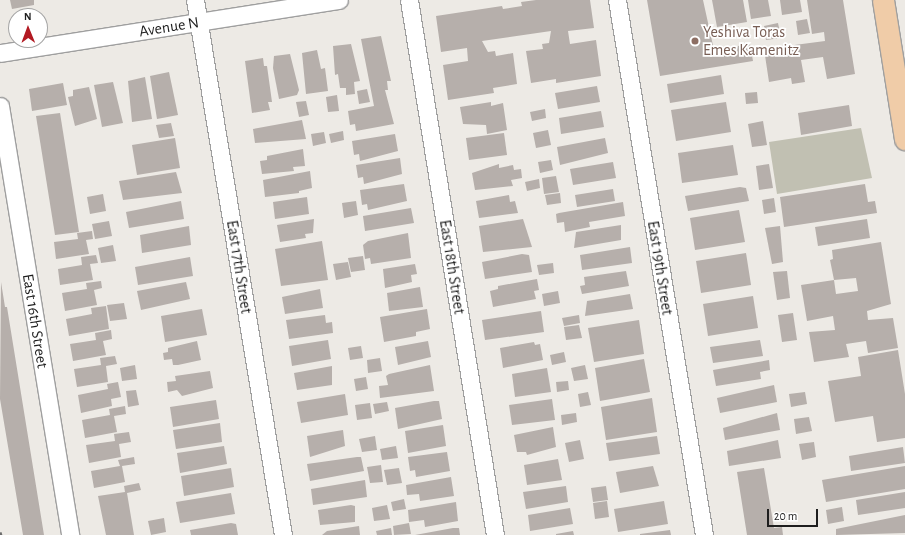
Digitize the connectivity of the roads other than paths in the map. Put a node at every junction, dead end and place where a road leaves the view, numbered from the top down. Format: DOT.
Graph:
graph roads {
  1 [pos="195,0"];
  2 [pos="339,0"];
  3 [pos="408,0"];
  4 [pos="617,0"];
  5 [pos="882,0"];
  6 [pos="199,22"];
  7 [pos="0,53"];
  8 [pos="0,106"];
  9 [pos="905,139"];
  10 [pos="70,535"];
  11 [pos="283,535"];
  12 [pos="495,535"];
  13 [pos="704,535"];
  1 -- 6 [label="street, East 17th Street"];
  2 -- 6 [label="street, Avenue N"];
  3 -- 12 [label="street, East 18th Street"];
  4 -- 13 [label="street, East 19th Street"];
  5 -- 9 [label="main road"];
  6 -- 7 [label="street, Avenue N"];
  6 -- 11 [label="street, East 17th Street"];
  8 -- 10 [label="street, East 16th Street"];
}
